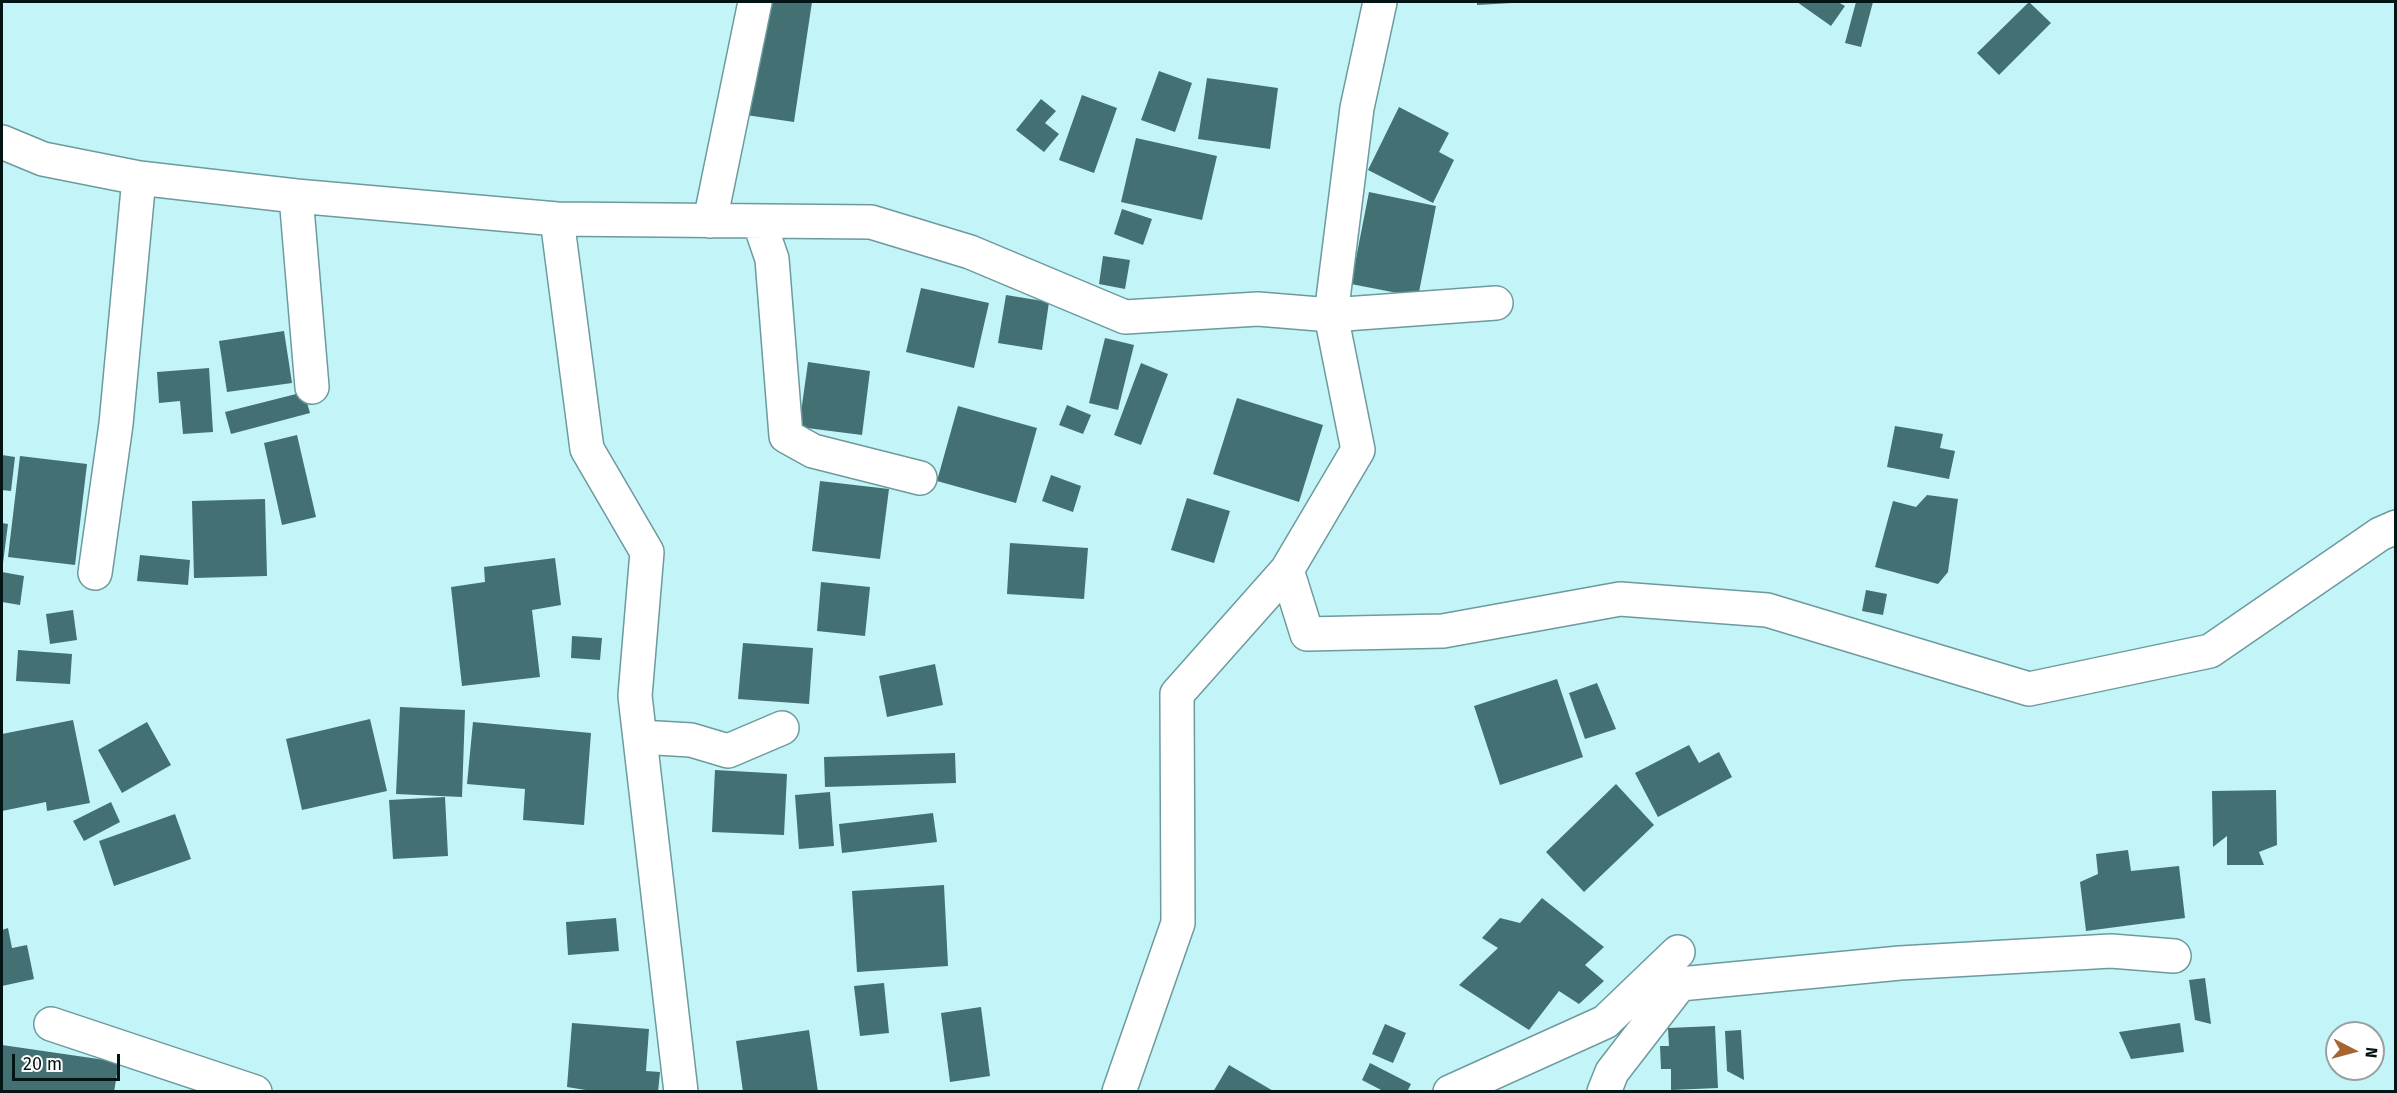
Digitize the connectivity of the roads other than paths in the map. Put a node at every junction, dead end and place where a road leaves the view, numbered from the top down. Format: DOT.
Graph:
graph roads {
  1 [pos="755,2"];
  2 [pos="1380,2"];
  3 [pos="2,142"];
  4 [pos="139,178"];
  5 [pos="296,196"];
  6 [pos="557,219"];
  7 [pos="710,221"];
  8 [pos="759,221"];
  9 [pos="1496,303"];
  10 [pos="1331,315"];
  11 [pos="312,387"];
  12 [pos="920,478"];
  13 [pos="2396,526"];
  14 [pos="1287,570"];
  15 [pos="95,573"];
  16 [pos="782,728"];
  17 [pos="640,736"];
  18 [pos="1678,952"];
  19 [pos="2174,956"];
  20 [pos="51,1024"];
  21 [pos="255,1092"];
  22 [pos="681,1092"];
  23 [pos="1119,1092"];
  24 [pos="1450,1092"];
  25 [pos="1604,1092"];
  1 -- 7 [label="street"];
  2 -- 10 [label="street"];
  3 -- 4 [label="street"];
  4 -- 5 [label="street"];
  4 -- 15 [label="street"];
  5 -- 6 [label="street"];
  5 -- 11 [label="street"];
  6 -- 7 [label="street"];
  6 -- 17 [label="street"];
  7 -- 8 [label="street"];
  8 -- 10 [label="street"];
  8 -- 12 [label="street"];
  9 -- 10 [label="street"];
  10 -- 14 [label="street"];
  13 -- 14 [label="street"];
  14 -- 23 [label="street"];
  16 -- 17 [label="street"];
  17 -- 22 [label="street"];
  18 -- 24 [label="street"];
  19 -- 25 [label="street"];
  20 -- 21 [label="street"];
}
